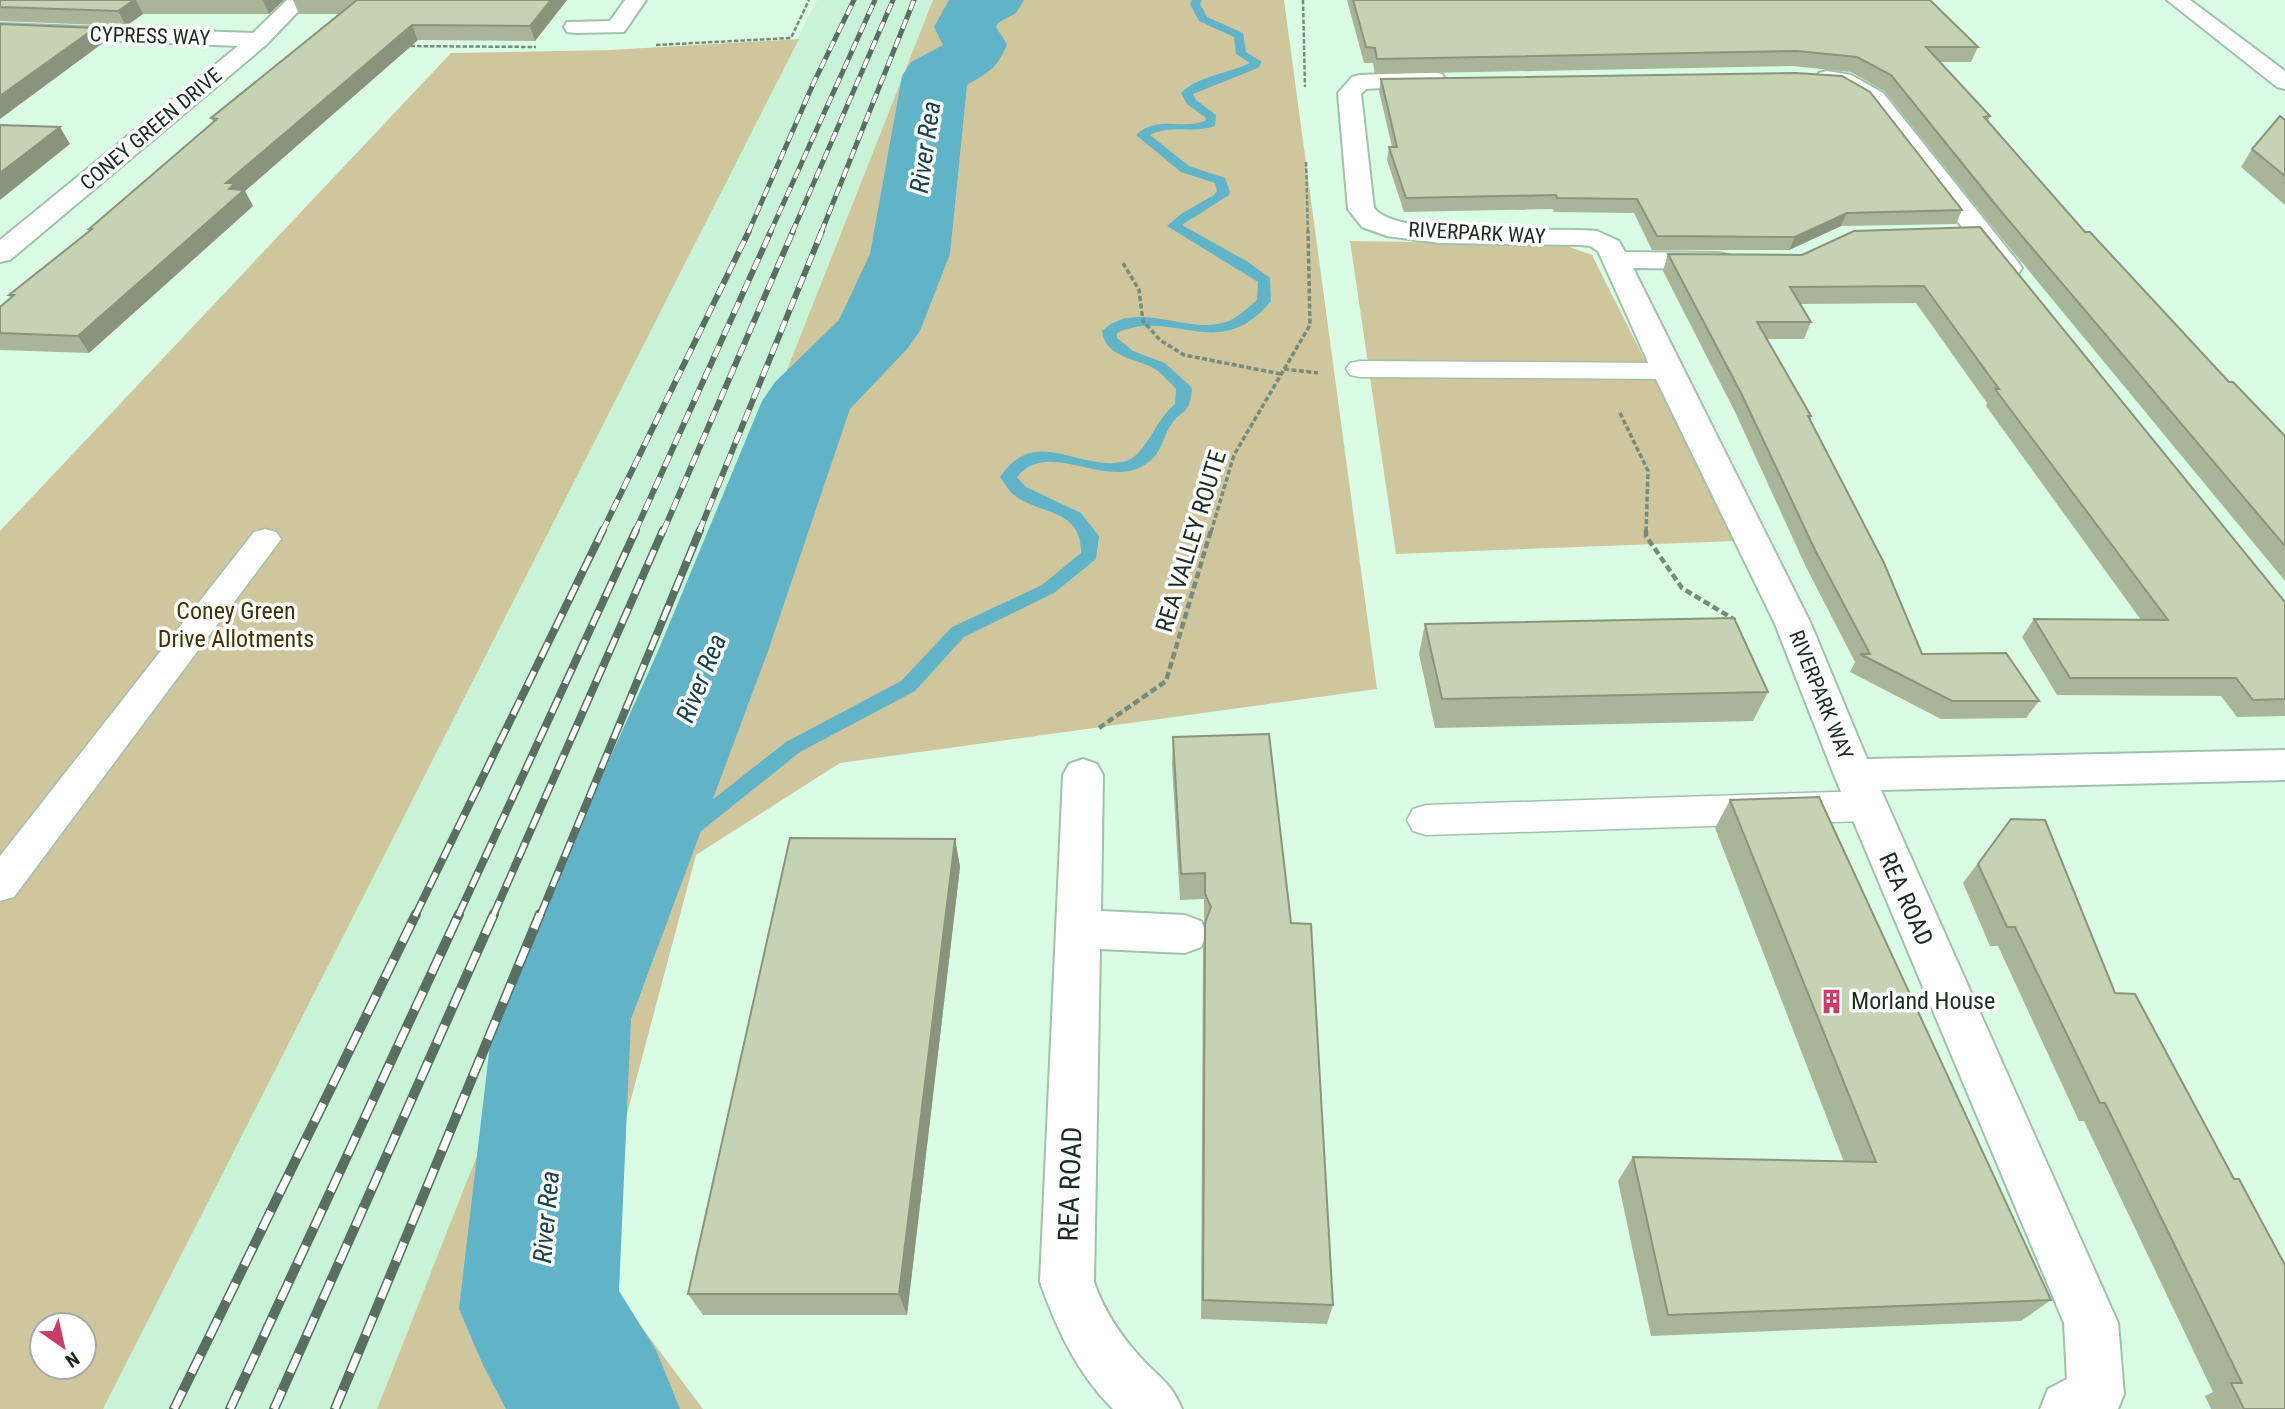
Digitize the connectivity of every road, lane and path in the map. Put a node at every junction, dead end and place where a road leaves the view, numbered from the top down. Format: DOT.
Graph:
graph roads {
  1 [pos="299,0"];
  2 [pos="636,0"];
  3 [pos="809,0"];
  4 [pos="1303,0"];
  5 [pos="2177,0"];
  6 [pos="575,27"];
  7 [pos="0,30"];
  8 [pos="258,40"];
  9 [pos="648,45"];
  10 [pos="393,46"];
  11 [pos="1805,76"];
  12 [pos="1458,79"];
  13 [pos="2285,82"];
  14 [pos="1305,95"];
  15 [pos="1306,149"];
  16 [pos="1980,233"];
  17 [pos="1952,234"];
  18 [pos="0,254"];
  19 [pos="1615,260"];
  20 [pos="1740,261"];
  21 [pos="1123,263"];
  22 [pos="2024,287"];
  23 [pos="1284,369"];
  24 [pos="1360,369"];
  25 [pos="1667,371"];
  26 [pos="1281,374"];
  27 [pos="1323,374"];
  28 [pos="1620,412"];
  29 [pos="265,539"];
  30 [pos="1793,624"];
  31 [pos="2285,765"];
  32 [pos="1083,775"];
  33 [pos="1860,791"];
  34 [pos="1426,820"];
  35 [pos="0,885"];
  36 [pos="1077,929"];
  37 [pos="1185,934"];
  38 [pos="1154,1409"];
  39 [pos="2068,1409"];
  1 -- 8 [label="street, CONEY GREEN DRIVE"];
  2 -- 6 [label="street"];
  3 -- 9 [label="path"];
  4 -- 14 [label="path"];
  5 -- 13 [label="street"];
  6 -- 10 [label="path"];
  7 -- 8 [label="street, CYPRESS WAY"];
  8 -- 18 [label="street, CONEY GREEN DRIVE"];
  11 -- 16 [label="street"];
  12 -- 19 [label="street, RIVERPARK WAY"];
  15 -- 23 [label="path, REA VALLEY ROUTE"];
  16 -- 17 [label="street"];
  16 -- 22 [label="street"];
  19 -- 20 [label="street"];
  19 -- 25 [label="street, RIVERPARK WAY"];
  21 -- 26 [label="path"];
  23 -- 26 [label="path, REA VALLEY ROUTE"];
  23 -- 27 [label="path"];
  24 -- 25 [label="lane"];
  25 -- 30 [label="street, RIVERPARK WAY"];
  26 -- 32 [label="path, REA VALLEY ROUTE"];
  28 -- 30 [label="path"];
  29 -- 35 [label="lane"];
  30 -- 33 [label="street, RIVERPARK WAY"];
  31 -- 33 [label="street"];
  32 -- 36 [label="street, REA ROAD"];
  33 -- 34 [label="lane"];
  33 -- 39 [label="street, REA ROAD"];
  36 -- 37 [label="street"];
  36 -- 38 [label="street, REA ROAD"];
}
